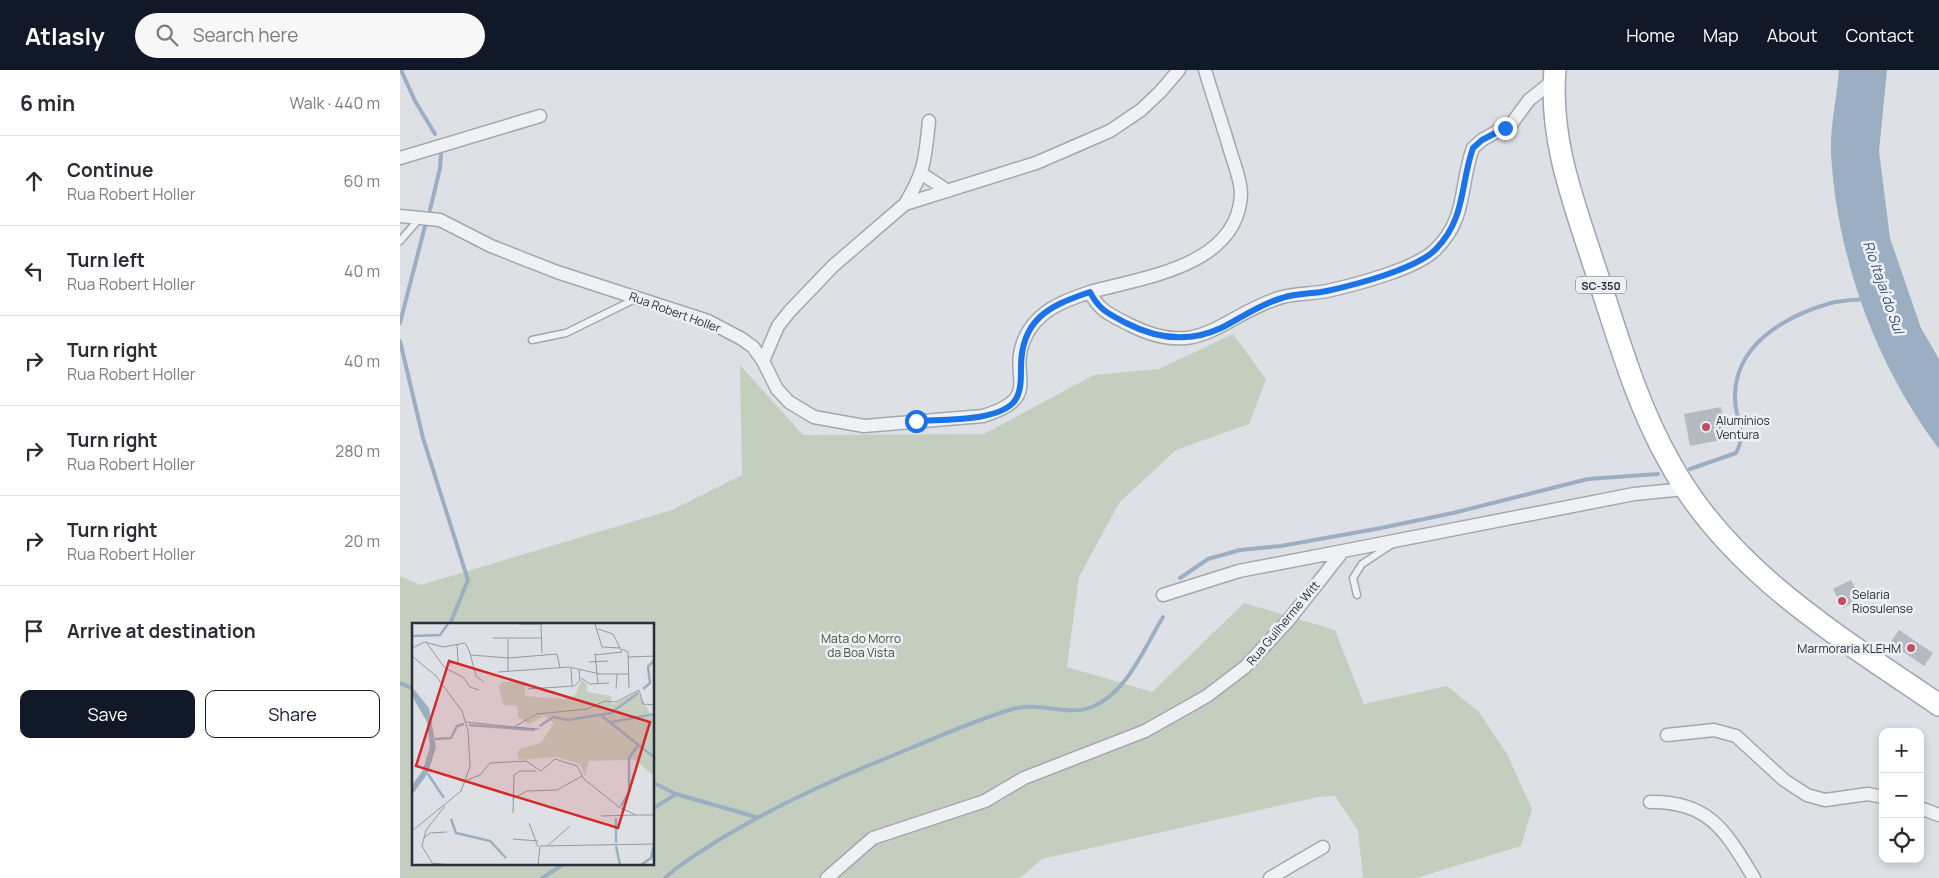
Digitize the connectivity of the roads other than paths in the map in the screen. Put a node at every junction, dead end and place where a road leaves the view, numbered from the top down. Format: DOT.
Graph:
graph roads {
  1 [pos="1179,70"];
  2 [pos="1205,70"];
  3 [pos="1555,75"];
  4 [pos="540,116"];
  5 [pos="930,121"];
  6 [pos="400,158"];
  7 [pos="922,174"];
  8 [pos="948,191"];
  9 [pos="905,204"];
  10 [pos="400,216"];
  11 [pos="419,218"];
  12 [pos="400,241"];
  13 [pos="1090,292"];
  14 [pos="637,298"];
  15 [pos="532,340"];
  16 [pos="763,361"];
  17 [pos="1685,489"];
  18 [pos="1399,540"];
  19 [pos="1343,551"];
  20 [pos="1163,595"];
  21 [pos="1357,595"];
  22 [pos="1939,705"];
  23 [pos="1667,735"];
  24 [pos="1879,796"];
  25 [pos="1650,802"];
  26 [pos="1924,809"];
  27 [pos="1939,815"];
  28 [pos="1323,847"];
  29 [pos="827,878"];
  30 [pos="1270,878"];
  31 [pos="1754,878"];
  1 -- 8 [label="street"];
  2 -- 13 [label="street, Rua Robert Holler"];
  3 -- 13 [label="street"];
  3 -- 17 [label="main road, SC-350"];
  4 -- 6 [label="street"];
  5 -- 7 [label="street"];
  7 -- 8 [label="street"];
  7 -- 9 [label="street"];
  8 -- 9 [label="street"];
  9 -- 16 [label="street"];
  10 -- 11 [label="street, Rua Robert Holler"];
  11 -- 12 [label="lane"];
  11 -- 14 [label="street, Rua Robert Holler"];
  13 -- 16 [label="street, Rua Robert Holler"];
  14 -- 15 [label="lane"];
  14 -- 16 [label="street, Rua Robert Holler"];
  17 -- 18 [label="street"];
  17 -- 22 [label="main road, SC-350"];
  18 -- 19 [label="street"];
  18 -- 21 [label="lane"];
  19 -- 20 [label="street"];
  19 -- 29 [label="street, Rua Guilherme Witt"];
  23 -- 24 [label="street"];
  25 -- 31 [label="street"];
  26 -- 27 [label="street"];
  28 -- 30 [label="street"];
}
